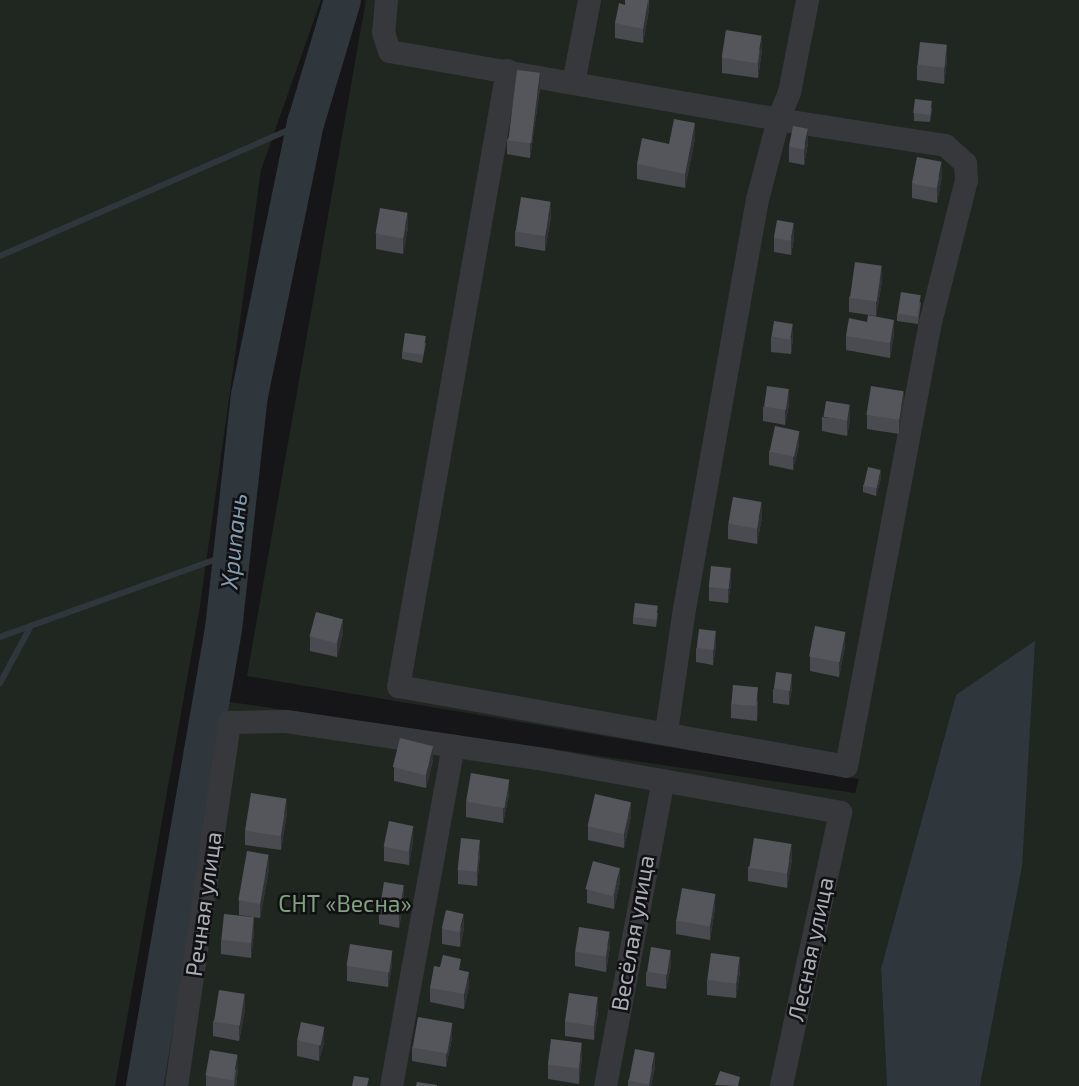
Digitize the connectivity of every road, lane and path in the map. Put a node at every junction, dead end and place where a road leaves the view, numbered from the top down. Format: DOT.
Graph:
graph roads {
  1 [pos="386,0"];
  2 [pos="589,0"];
  3 [pos="807,0"];
  4 [pos="507,70"];
  5 [pos="573,83"];
  6 [pos="778,119"];
  7 [pos="666,731"];
  8 [pos="453,746"];
  9 [pos="663,780"];
  10 [pos="176,1086"];
  11 [pos="391,1086"];
  12 [pos="605,1086"];
  13 [pos="780,1086"];
  1 -- 4 [label="street"];
  2 -- 5 [label="street"];
  3 -- 6 [label="street"];
  4 -- 5 [label="street"];
  4 -- 7 [label="street"];
  5 -- 6 [label="street"];
  6 -- 7 [label="street"];
  6 -- 7 [label="street"];
  8 -- 9 [label="street"];
  8 -- 10 [label="street, Речная улица"];
  8 -- 11 [label="street"];
  9 -- 12 [label="street, Весёлая улица"];
  9 -- 13 [label="street, Лесная улица"];
}
